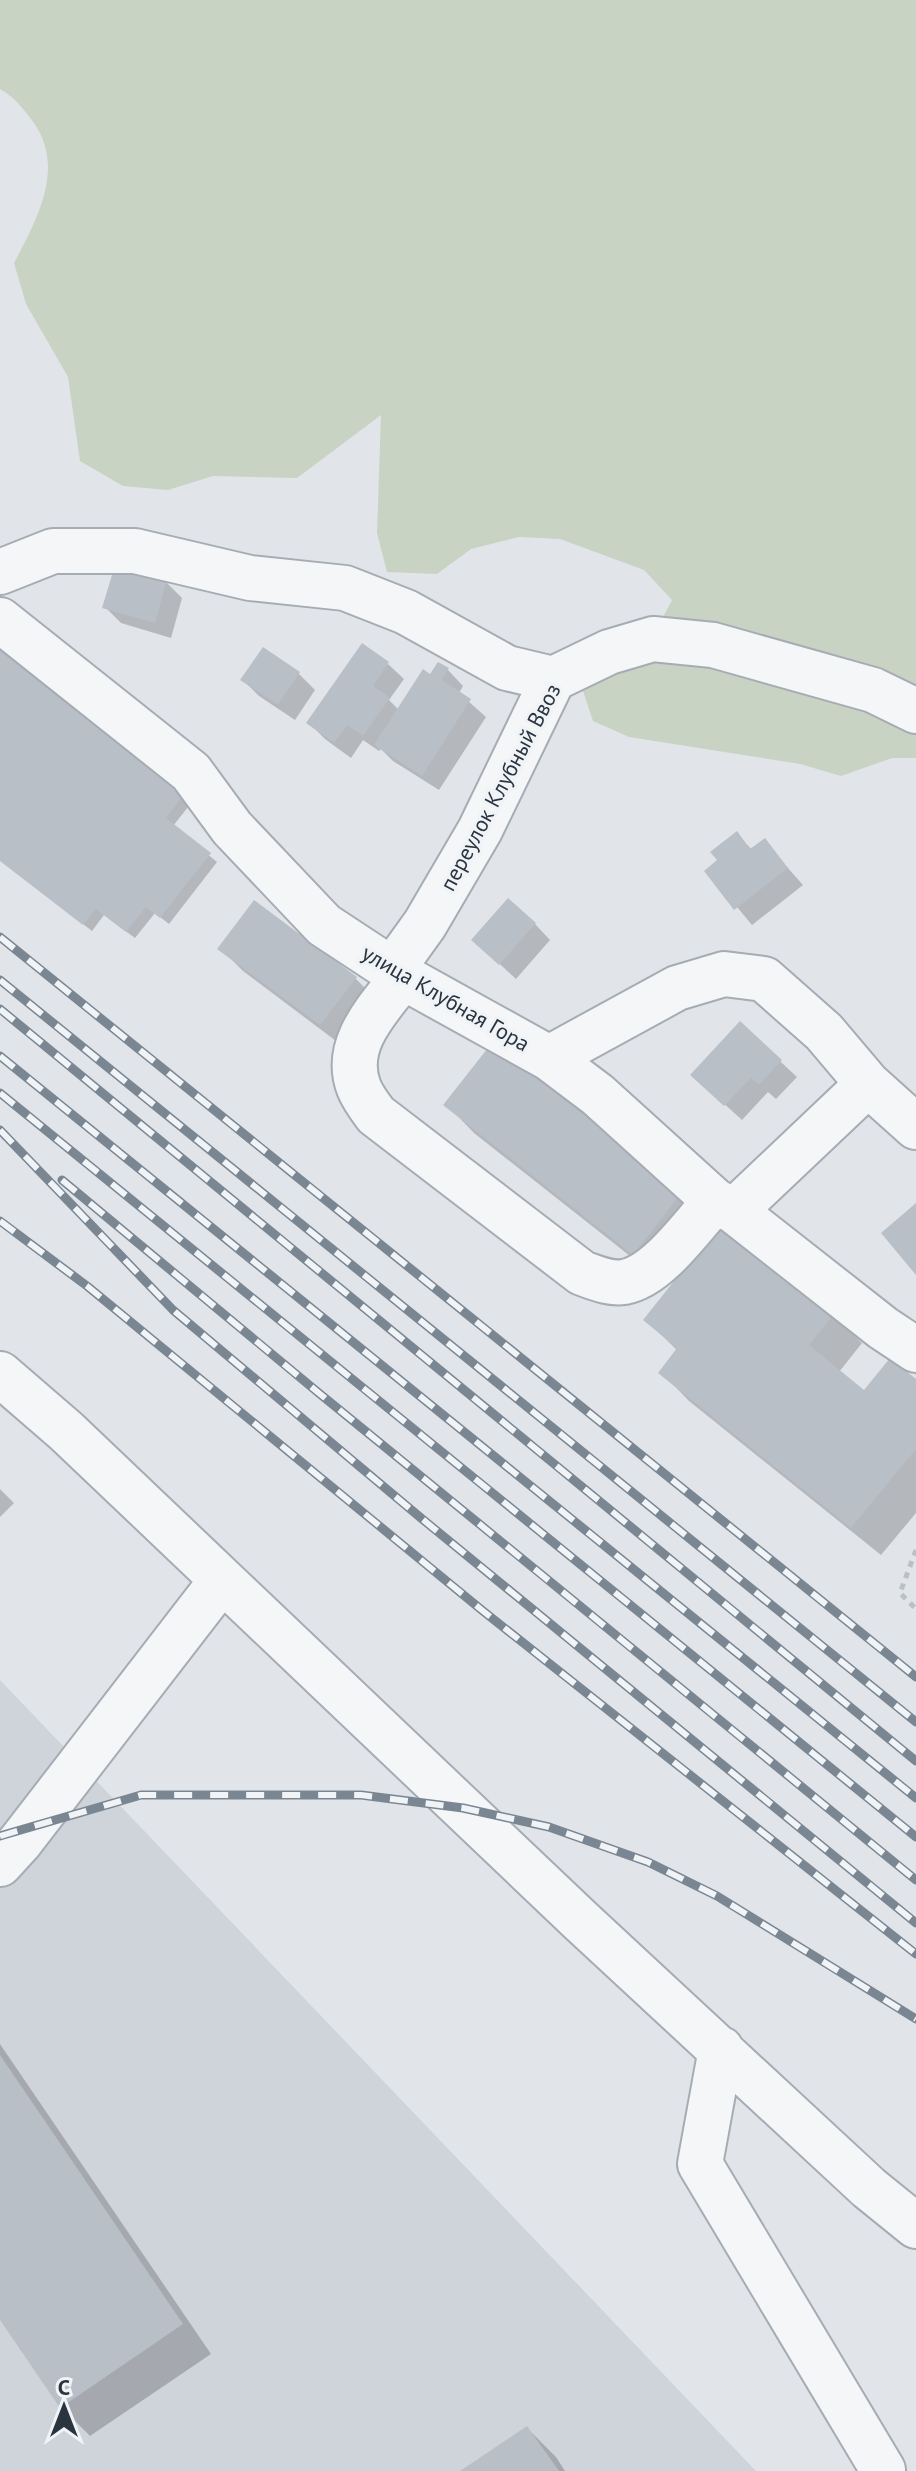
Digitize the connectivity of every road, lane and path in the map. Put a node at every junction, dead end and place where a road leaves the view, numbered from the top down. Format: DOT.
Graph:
graph roads {
  1 [pos="0,572"];
  2 [pos="0,620"];
  3 [pos="553,679"];
  4 [pos="916,711"];
  5 [pos="397,973"];
  6 [pos="549,1058"];
  7 [pos="868,1084"];
  8 [pos="916,1127"];
  9 [pos="725,1206"];
  10 [pos="916,1350"];
  11 [pos="0,1374"];
  12 [pos="916,1550"];
  13 [pos="222,1580"];
  14 [pos="916,1609"];
  15 [pos="0,1864"];
  16 [pos="721,2049"];
  17 [pos="916,2226"];
  18 [pos="883,2470"];
  1 -- 3 [label="street"];
  2 -- 5 [label="street, улица Клубная Гора"];
  3 -- 4 [label="street, переулок Клубный Ввоз"];
  3 -- 5 [label="street, переулок Клубный Ввоз"];
  5 -- 6 [label="street, улица Клубная Гора"];
  5 -- 9 [label="street, переулок Клубный Ввоз"];
  6 -- 7 [label="street"];
  6 -- 9 [label="street, улица Клубная Гора"];
  7 -- 8 [label="street"];
  7 -- 9 [label="street, переулок Клубный Ввоз"];
  9 -- 10 [label="street, улица Клубная Гора"];
  11 -- 13 [label="street"];
  12 -- 14 [label="path"];
  13 -- 15 [label="street"];
  13 -- 16 [label="street"];
  16 -- 17 [label="street"];
  16 -- 18 [label="street"];
}
